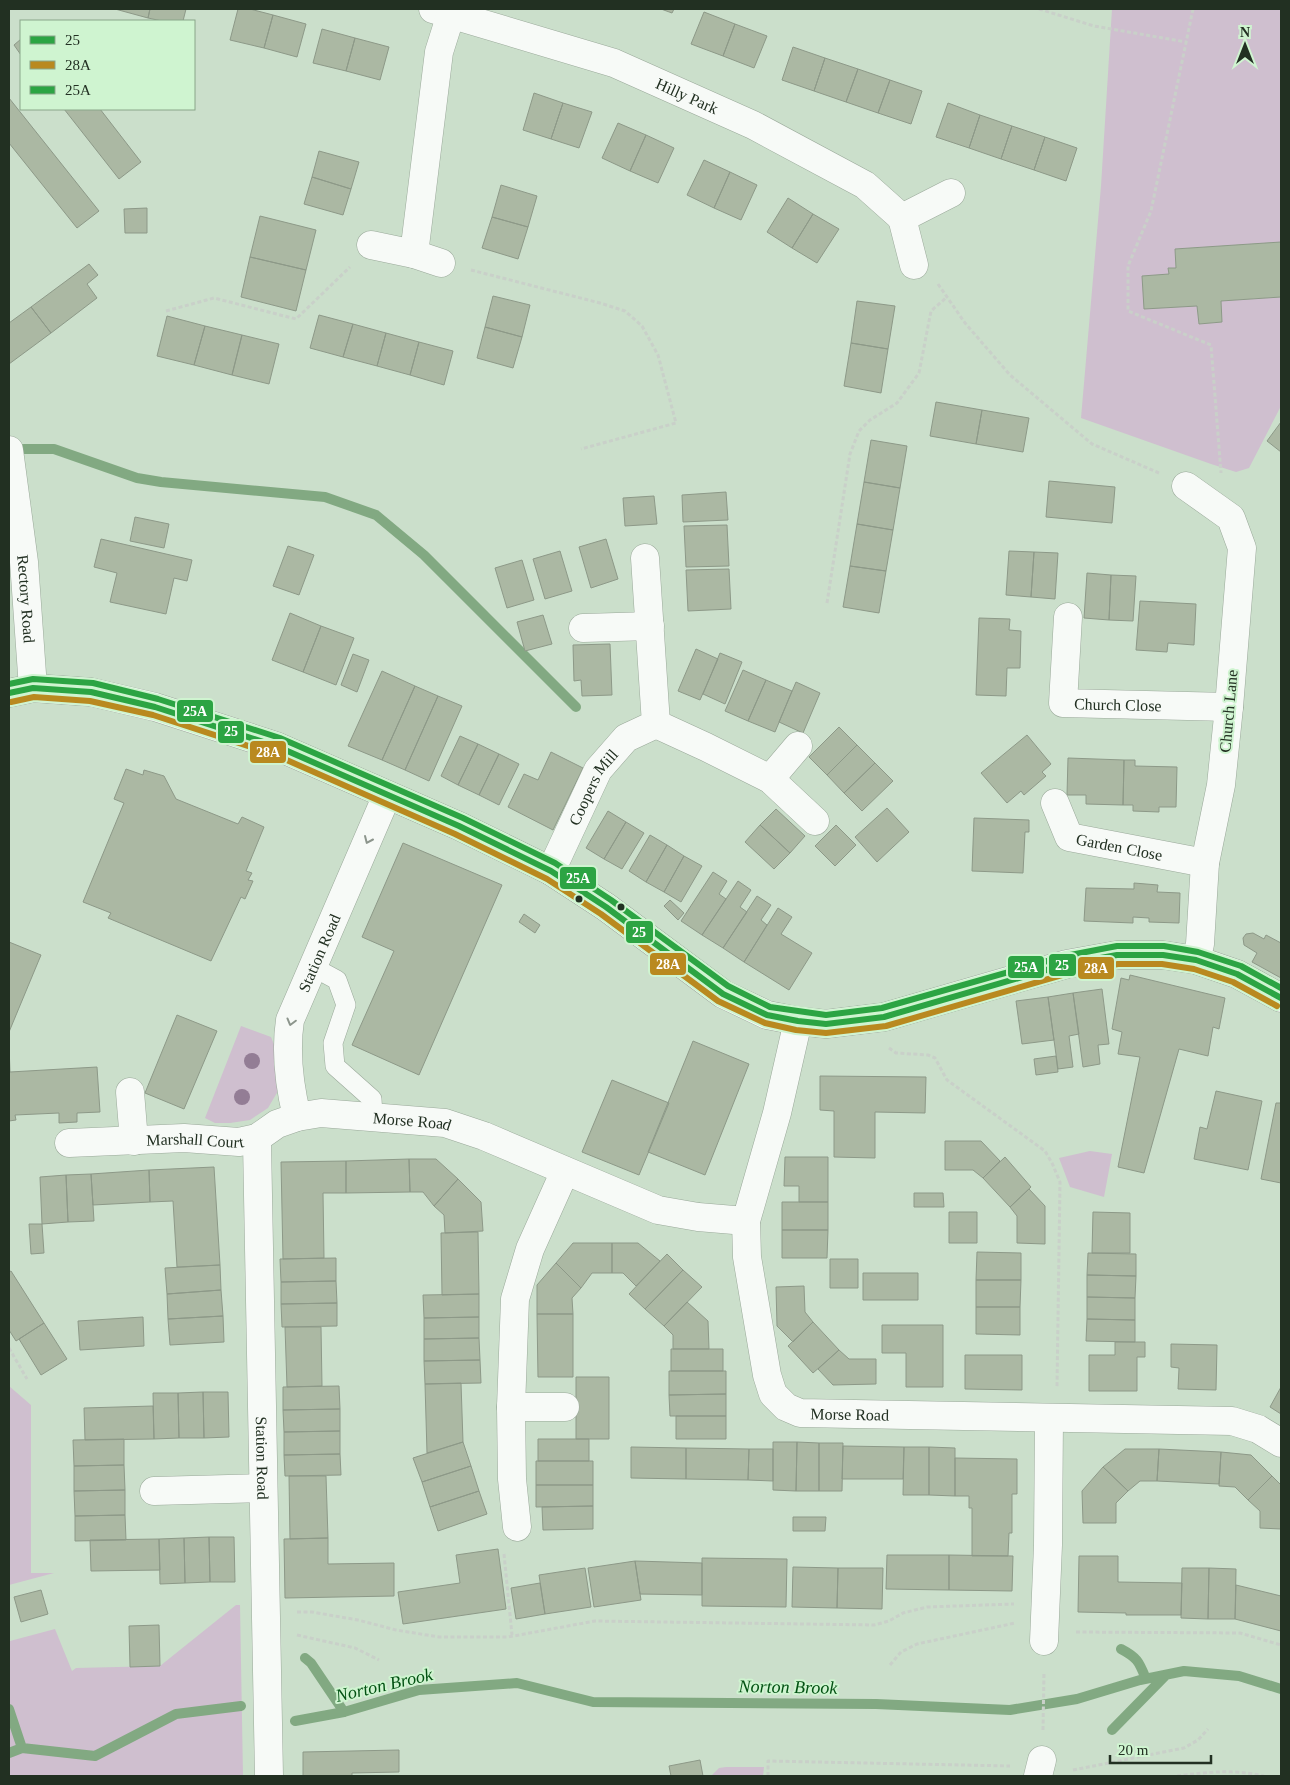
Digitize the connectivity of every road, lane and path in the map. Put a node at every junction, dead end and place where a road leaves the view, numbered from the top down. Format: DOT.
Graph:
graph roads {
  1 [pos="1039,9"];
  2 [pos="1193,9"];
  3 [pos="442,11"];
  4 [pos="1186,42"];
  5 [pos="951,193"];
  6 [pos="902,218"];
  7 [pos="371,245"];
  8 [pos="414,254"];
  9 [pos="441,263"];
  10 [pos="914,265"];
  11 [pos="947,297"];
  12 [pos="166,311"];
  13 [pos="581,449"];
  14 [pos="9,450"];
  15 [pos="1186,486"];
  16 [pos="1232,518"];
  17 [pos="645,558"];
  18 [pos="827,603"];
  19 [pos="1068,617"];
  20 [pos="650,626"];
  21 [pos="583,628"];
  22 [pos="21,691"];
  23 [pos="1229,707"];
  24 [pos="656,724"];
  25 [pos="798,746"];
  26 [pos="770,779"];
  27 [pos="387,796"];
  28 [pos="1055,803"];
  29 [pos="815,821"];
  30 [pos="1205,863"];
  31 [pos="551,871"];
  32 [pos="1196,960"];
  33 [pos="313,967"];
  34 [pos="1281,998"];
  35 [pos="884,1017"];
  36 [pos="798,1021"];
  37 [pos="130,1092"];
  38 [pos="298,1116"];
  39 [pos="373,1117"];
  40 [pos="257,1138"];
  41 [pos="134,1141"];
  42 [pos="69,1144"];
  43 [pos="565,1172"];
  44 [pos="746,1221"];
  45 [pos="9,1348"];
  46 [pos="27,1379"];
  47 [pos="511,1407"];
  48 [pos="565,1407"];
  49 [pos="1053,1419"];
  50 [pos="1281,1442"];
  51 [pos="262,1488"];
  52 [pos="154,1491"];
  53 [pos="510,1538"];
  54 [pos="1046,1604"];
  55 [pos="267,1612"];
  56 [pos="1015,1622"];
  57 [pos="1076,1632"];
  58 [pos="293,1634"];
  59 [pos="512,1635"];
  60 [pos="1044,1641"];
  61 [pos="1281,1645"];
  62 [pos="379,1660"];
  63 [pos="890,1665"];
  64 [pos="1208,1729"];
  65 [pos="1040,1768"];
  66 [pos="1068,1771"];
  67 [pos="269,1776"];
  68 [pos="768,1776"];
  69 [pos="1177,1776"];
  70 [pos="1264,1776"];
  1 -- 4 [label="path"];
  2 -- 4 [label="path"];
  3 -- 6 [label="street, Hilly Park"];
  3 -- 8 [label="street, Hilly Park"];
  4 -- 16 [label="path"];
  5 -- 6 [label="street"];
  6 -- 10 [label="street"];
  7 -- 8 [label="street"];
  7 -- 12 [label="path"];
  8 -- 9 [label="street"];
  9 -- 13 [label="path"];
  10 -- 11 [label="path"];
  11 -- 15 [label="path"];
  11 -- 18 [label="path"];
  14 -- 22 [label="street, Rectory Road"];
  15 -- 16 [label="street"];
  16 -- 23 [label="street, Church Lane"];
  17 -- 20 [label="street"];
  19 -- 23 [label="street, Church Close"];
  20 -- 21 [label="street"];
  20 -- 24 [label="street"];
  22 -- 27 [label="street"];
  23 -- 30 [label="street, Church Lane"];
  24 -- 26 [label="street"];
  24 -- 31 [label="street, Coopers Mill"];
  25 -- 26 [label="street"];
  26 -- 29 [label="street"];
  27 -- 31 [label="street"];
  27 -- 33 [label="street, Station Road, one-way"];
  28 -- 30 [label="street, Garden Close"];
  30 -- 32 [label="street, Church Lane"];
  31 -- 36 [label="street"];
  32 -- 34 [label="street"];
  32 -- 35 [label="street"];
  33 -- 38 [label="street, Station Road, one-way"];
  33 -- 39 [label="lane"];
  35 -- 36 [label="street"];
  35 -- 49 [label="path"];
  36 -- 44 [label="street, Morse Road"];
  37 -- 41 [label="street, Marshall Court"];
  38 -- 39 [label="street, Morse Road"];
  38 -- 40 [label="street, Morse Road"];
  39 -- 43 [label="street, Morse Road"];
  40 -- 41 [label="street, Marshall Court"];
  40 -- 51 [label="street, Station Road"];
  41 -- 42 [label="street, Marshall Court"];
  43 -- 44 [label="street, Morse Road"];
  43 -- 47 [label="street"];
  44 -- 49 [label="street, Morse Road"];
  45 -- 46 [label="path"];
  47 -- 48 [label="street"];
  47 -- 53 [label="street"];
  49 -- 50 [label="street, Morse Road"];
  49 -- 54 [label="street"];
  51 -- 52 [label="street"];
  51 -- 55 [label="street, Station Road"];
  53 -- 59 [label="path"];
  54 -- 59 [label="path"];
  54 -- 60 [label="street"];
  55 -- 59 [label="path"];
  55 -- 67 [label="street, Station Road"];
  56 -- 63 [label="path"];
  57 -- 61 [label="path"];
  58 -- 62 [label="path"];
  60 -- 65 [label="path"];
  64 -- 66 [label="path"];
  65 -- 68 [label="path"];
  69 -- 70 [label="path"];
}
